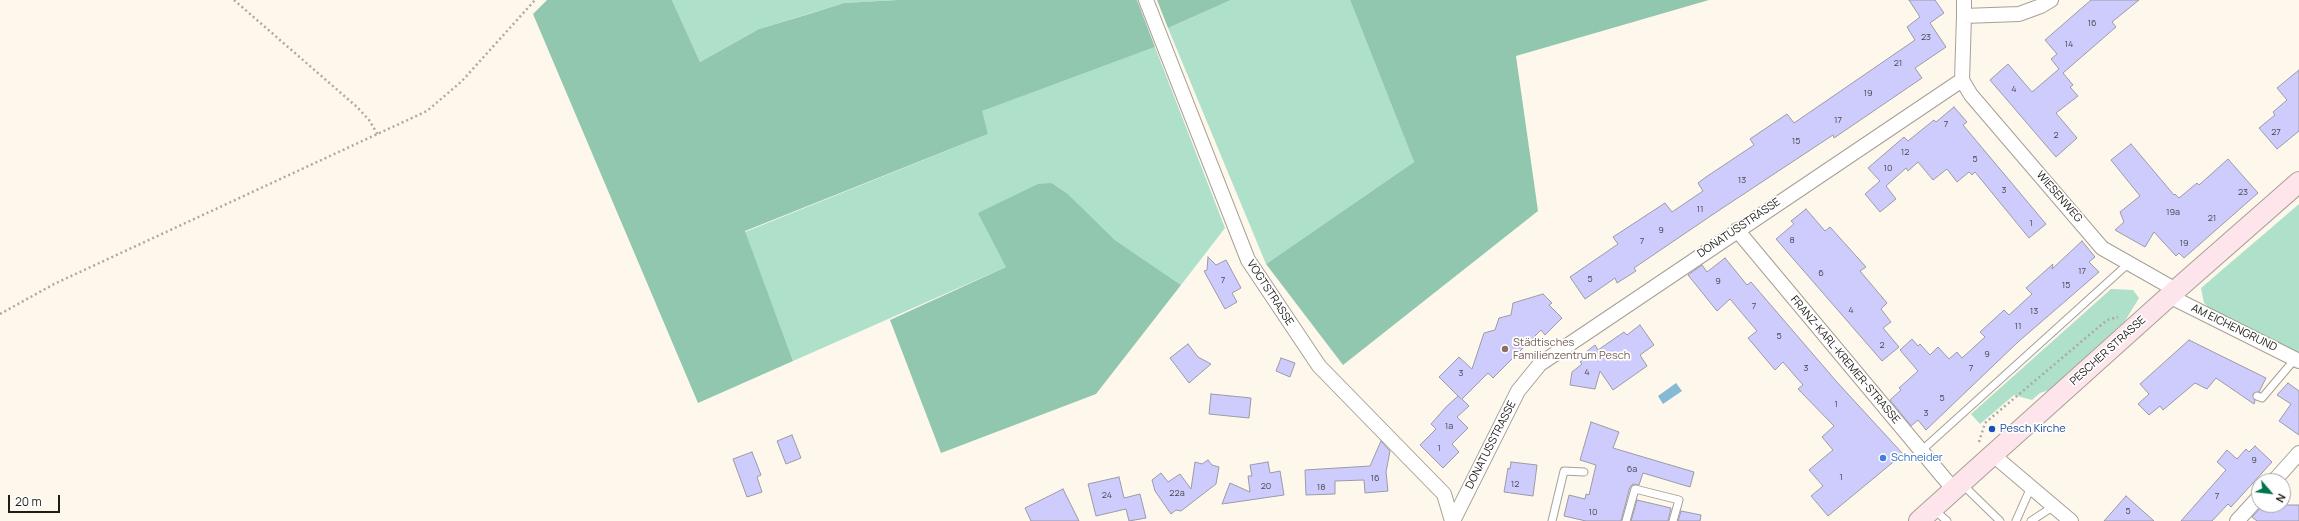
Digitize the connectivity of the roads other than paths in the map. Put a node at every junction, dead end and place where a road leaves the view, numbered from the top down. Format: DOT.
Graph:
graph roads {
  1 [pos="1146,0"];
  2 [pos="1964,0"];
  3 [pos="2051,0"];
  4 [pos="1964,16"];
  5 [pos="1962,80"];
  6 [pos="2299,182"];
  7 [pos="1736,230"];
  8 [pos="2129,263"];
  9 [pos="2173,293"];
  10 [pos="2297,360"];
  11 [pos="2257,396"];
  12 [pos="1922,451"];
  13 [pos="2299,453"];
  14 [pos="1990,458"];
  15 [pos="1584,472"];
  16 [pos="2281,473"];
  17 [pos="1958,487"];
  18 [pos="2031,487"];
  19 [pos="2054,506"];
  20 [pos="2251,506"];
  21 [pos="1933,517"];
  22 [pos="1452,521"];
  23 [pos="1552,521"];
  24 [pos="1626,521"];
  25 [pos="1673,521"];
  26 [pos="2000,521"];
  27 [pos="2016,521"];
  28 [pos="2031,521"];
  29 [pos="2071,521"];
  30 [pos="2237,521"];
  1 -- 22 [label="street, VOGTSTRASSE"];
  2 -- 4 [label="street"];
  3 -- 4 [label="street"];
  4 -- 5 [label="street"];
  5 -- 7 [label="street, DONATUSSTRASSE"];
  5 -- 8 [label="street, WIESENWEG"];
  6 -- 9 [label="main road, PESCHER STRASSE"];
  7 -- 12 [label="street, FRANZ-KARL-KREMER-STRASSE"];
  7 -- 22 [label="street, DONATUSSTRASSE"];
  8 -- 9 [label="street, WIESENWEG"];
  8 -- 12 [label="lane"];
  9 -- 10 [label="street, AM EICHENGRUND"];
  9 -- 14 [label="main road, PESCHER STRASSE"];
  10 -- 11 [label="lane"];
  12 -- 17 [label="street, FRANZ-KARL-KREMER-STRASSE"];
  13 -- 16 [label="street"];
  14 -- 17 [label="main road, PESCHER STRASSE"];
  14 -- 18 [label="street"];
  15 -- 23 [label="lane"];
  17 -- 21 [label="main road, PESCHER STRASSE"];
  17 -- 26 [label="lane"];
  18 -- 19 [label="street"];
  18 -- 27 [label="lane"];
  19 -- 28 [label="lane"];
  19 -- 29 [label="street"];
  20 -- 30 [label="street"];
  24 -- 25 [label="lane"];
}
